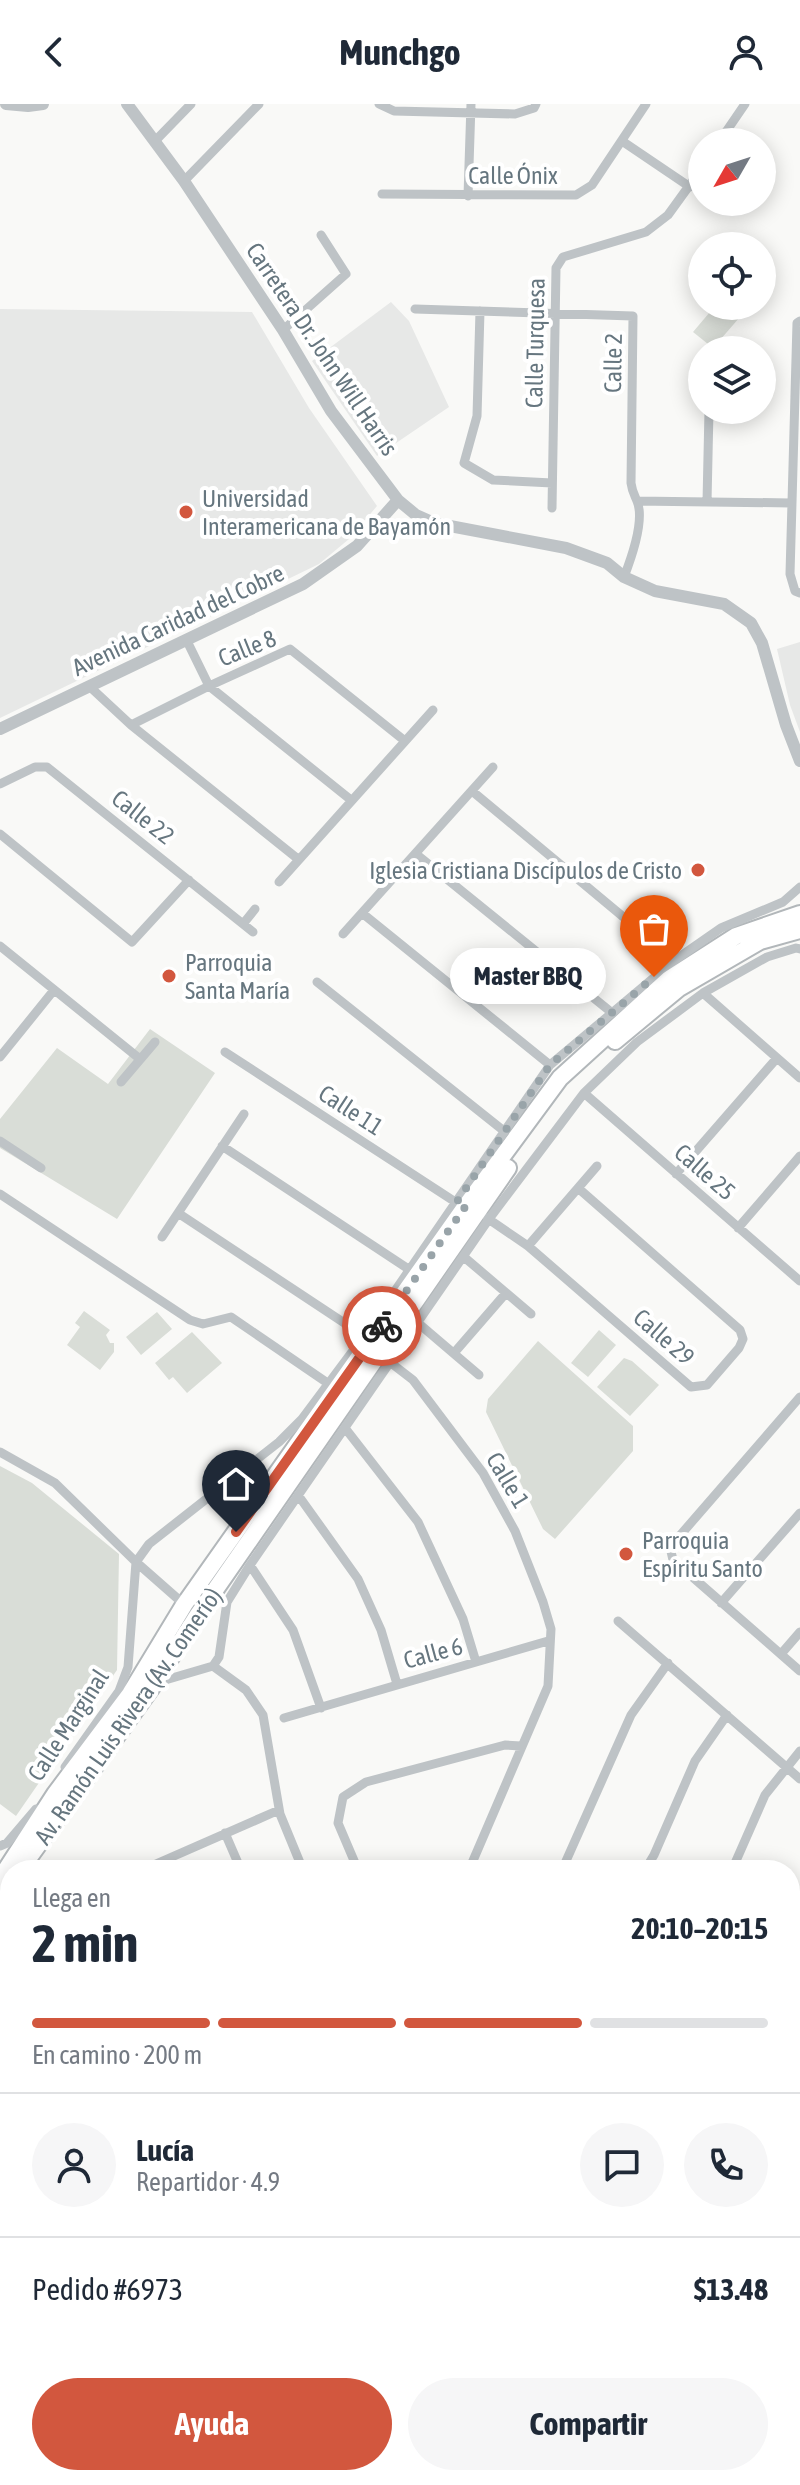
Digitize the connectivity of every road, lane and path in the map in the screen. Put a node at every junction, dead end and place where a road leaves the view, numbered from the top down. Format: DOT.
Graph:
graph roads {
  1 [pos="6,104"];
  2 [pos="43,104"];
  3 [pos="191,104"];
  4 [pos="259,104"];
  5 [pos="379,104"];
  6 [pos="536,104"];
  7 [pos="646,104"];
  8 [pos="745,104"];
  9 [pos="130,105"];
  10 [pos="470,109"];
  11 [pos="729,128"];
  12 [pos="156,140"];
  13 [pos="622,141"];
  14 [pos="184,181"];
  15 [pos="688,186"];
  16 [pos="688,190"];
  17 [pos="382,194"];
  18 [pos="468,196"];
  19 [pos="321,235"];
  20 [pos="415,309"];
  21 [pos="480,311"];
  22 [pos="555,312"];
  23 [pos="800,321"];
  24 [pos="283,330"];
  25 [pos="709,424"];
  26 [pos="552,483"];
  27 [pos="398,500"];
  28 [pos="637,501"];
  29 [pos="707,502"];
  30 [pos="791,503"];
  31 [pos="552,508"];
  32 [pos="624,577"];
  33 [pos="800,593"];
  34 [pos="186,639"];
  35 [pos="89,686"];
  36 [pos="209,686"];
  37 [pos="433,710"];
  38 [pos="131,725"];
  39 [pos="0,729"];
  40 [pos="405,741"];
  41 [pos="800,761"];
  42 [pos="493,767"];
  43 [pos="0,784"];
  44 [pos="472,791"];
  45 [pos="351,800"];
  46 [pos="0,834"];
  47 [pos="416,854"];
  48 [pos="298,859"];
  49 [pos="189,880"];
  50 [pos="279,882"];
  51 [pos="800,887"];
  52 [pos="255,909"];
  53 [pos="362,913"];
  54 [pos="800,914"];
  55 [pos="243,924"];
  56 [pos="800,930"];
  57 [pos="253,932"];
  58 [pos="343,934"];
  59 [pos="0,946"];
  60 [pos="800,949"];
  61 [pos="675,960"];
  62 [pos="317,982"];
  63 [pos="54,990"];
  64 [pos="703,993"];
  65 [pos="611,1012"];
  66 [pos="155,1042"];
  67 [pos="225,1052"];
  68 [pos="0,1056"];
  69 [pos="777,1058"];
  70 [pos="140,1059"];
  71 [pos="550,1065"];
  72 [pos="800,1078"];
  73 [pos="121,1082"];
  74 [pos="584,1093"];
  75 [pos="244,1114"];
  76 [pos="504,1131"];
  77 [pos="0,1141"];
  78 [pos="222,1146"];
  79 [pos="800,1156"];
  80 [pos="597,1166"];
  81 [pos="41,1168"];
  82 [pos="676,1174"];
  83 [pos="578,1188"];
  84 [pos="0,1194"];
  85 [pos="471,1210"];
  86 [pos="178,1213"];
  87 [pos="738,1228"];
  88 [pos="162,1237"];
  89 [pos="528,1246"];
  90 [pos="464,1257"];
  91 [pos="410,1270"];
  92 [pos="800,1281"];
  93 [pos="506,1293"];
  94 [pos="531,1314"];
  95 [pos="418,1323"];
  96 [pos="364,1336"];
  97 [pos="454,1353"];
  98 [pos="391,1363"];
  99 [pos="479,1375"];
  100 [pos="329,1384"];
  101 [pos="800,1397"];
  102 [pos="345,1428"];
  103 [pos="0,1452"];
  104 [pos="298,1495"];
  105 [pos="800,1513"];
  106 [pos="136,1562"];
  107 [pos="250,1565"];
  108 [pos="721,1603"];
  109 [pos="184,1605"];
  110 [pos="197,1616"];
  111 [pos="618,1621"];
  112 [pos="800,1632"];
  113 [pos="548,1641"];
  114 [pos="781,1654"];
  115 [pos="476,1662"];
  116 [pos="668,1663"];
  117 [pos="213,1666"];
  118 [pos="800,1671"];
  119 [pos="154,1684"];
  120 [pos="397,1684"];
  121 [pos="321,1708"];
  122 [pos="727,1715"];
  123 [pos="284,1718"];
  124 [pos="521,1746"];
  125 [pos="800,1751"];
  126 [pos="786,1766"];
  127 [pos="800,1779"];
  128 [pos="279,1810"];
  129 [pos="225,1833"];
  130 [pos="0,1846"];
  131 [pos="12,1860"];
  132 [pos="27,1860"];
  133 [pos="165,1860"];
  134 [pos="237,1860"];
  135 [pos="299,1860"];
  136 [pos="354,1860"];
  137 [pos="473,1860"];
  138 [pos="566,1860"];
  139 [pos="651,1860"];
  140 [pos="736,1860"];
  1 -- 2 [label="street"];
  3 -- 12 [label="street"];
  4 -- 14 [label="street"];
  5 -- 10 [label="street"];
  6 -- 10 [label="street"];
  7 -- 13 [label="street, Calle Ónix"];
  8 -- 11 [label="street"];
  9 -- 12 [label="street, Carretera Dr. John Will Harris"];
  10 -- 18 [label="street"];
  12 -- 14 [label="street, Carretera Dr. John Will Harris"];
  13 -- 15 [label="street"];
  13 -- 18 [label="street, Calle Ónix"];
  14 -- 24 [label="street, Carretera Dr. John Will Harris"];
  16 -- 22 [label="street, Calle Turquesa"];
  17 -- 18 [label="street, Calle Ónix"];
  19 -- 24 [label="street"];
  20 -- 21 [label="street, Calle 2"];
  21 -- 22 [label="street, Calle 2"];
  21 -- 26 [label="street"];
  22 -- 26 [label="street, Calle Turquesa"];
  22 -- 28 [label="street, Calle 2"];
  23 -- 30 [label="street"];
  24 -- 27 [label="street, Carretera Dr. John Will Harris"];
  25 -- 29 [label="street"];
  26 -- 31 [label="street, Calle Turquesa"];
  27 -- 32 [label="street, Carretera Dr. John Will Harris"];
  27 -- 34 [label="street, Avenida Caridad del Cobre"];
  28 -- 29 [label="street"];
  28 -- 32 [label="street, Calle 2"];
  29 -- 30 [label="street"];
  30 -- 33 [label="street"];
  32 -- 41 [label="street, Carretera Dr. John Will Harris"];
  34 -- 35 [label="street, Avenida Caridad del Cobre"];
  34 -- 36 [label="street"];
  35 -- 38 [label="street"];
  35 -- 39 [label="street, Avenida Caridad del Cobre"];
  36 -- 38 [label="street, Calle 8"];
  36 -- 40 [label="street, Calle 8"];
  36 -- 45 [label="street"];
  37 -- 40 [label="street"];
  38 -- 48 [label="street"];
  40 -- 45 [label="street"];
  42 -- 44 [label="street"];
  43 -- 49 [label="street, Calle 22"];
  44 -- 47 [label="street"];
  44 -- 61 [label="street"];
  45 -- 48 [label="street"];
  46 -- 49 [label="street"];
  47 -- 53 [label="street"];
  47 -- 65 [label="street"];
  48 -- 50 [label="street"];
  49 -- 55 [label="street, Calle 22"];
  51 -- 61 [label="street"];
  52 -- 55 [label="street"];
  53 -- 58 [label="street"];
  53 -- 71 [label="street"];
  54 -- 85 [label="highway, Av. Ramón Luis Rivera (Av. Comerío)"];
  55 -- 57 [label="street, Calle 22"];
  56 -- 85 [label="highway, Av. Ramón Luis Rivera (Av. Comerío)"];
  59 -- 63 [label="street"];
  60 -- 64 [label="street"];
  61 -- 65 [label="street"];
  62 -- 76 [label="street"];
  63 -- 68 [label="street"];
  63 -- 70 [label="street"];
  64 -- 69 [label="street"];
  64 -- 74 [label="street"];
  65 -- 71 [label="street"];
  66 -- 70 [label="street"];
  67 -- 85 [label="street, Calle 11"];
  69 -- 72 [label="street"];
  69 -- 82 [label="street"];
  70 -- 73 [label="street"];
  71 -- 76 [label="street"];
  74 -- 82 [label="street, Calle 25"];
  74 -- 85 [label="street"];
  75 -- 78 [label="street"];
  76 -- 85 [label="street"];
  77 -- 81 [label="street"];
  78 -- 86 [label="street"];
  78 -- 91 [label="street"];
  79 -- 87 [label="street"];
  80 -- 83 [label="street"];
  82 -- 87 [label="street, Calle 25"];
  83 -- 89 [label="street"];
  83 -- 89 [label="street, Calle 29"];
  84 -- 100 [label="street"];
  85 -- 89 [label="street, Calle 29"];
  85 -- 90 [label="street"];
  85 -- 91 [label="street"];
  85 -- 109 [label="highway, Av. Ramón Luis Rivera (Av. Comerío)"];
  85 -- 110 [label="highway, Av. Ramón Luis Rivera (Av. Comerío)"];
  86 -- 88 [label="street"];
  86 -- 96 [label="street"];
  87 -- 92 [label="street, Calle 25"];
  90 -- 93 [label="street"];
  90 -- 95 [label="street"];
  91 -- 96 [label="street"];
  93 -- 94 [label="street"];
  93 -- 97 [label="street"];
  95 -- 97 [label="street"];
  95 -- 98 [label="street"];
  96 -- 100 [label="street"];
  97 -- 99 [label="street"];
  98 -- 102 [label="street"];
  98 -- 113 [label="street, Calle 1"];
  100 -- 106 [label="street"];
  101 -- 108 [label="street"];
  102 -- 104 [label="street"];
  102 -- 115 [label="street"];
  103 -- 106 [label="street"];
  104 -- 107 [label="street"];
  104 -- 120 [label="street"];
  105 -- 108 [label="street"];
  106 -- 109 [label="street"];
  106 -- 130 [label="street, Calle Marginal"];
  107 -- 117 [label="street"];
  107 -- 121 [label="street"];
  108 -- 114 [label="street"];
  109 -- 110 [label="street"];
  109 -- 131 [label="highway, Av. Ramón Luis Rivera (Av. Comerío)"];
  110 -- 119 [label="highway, Av. Ramón Luis Rivera (Av. Comerío)"];
  111 -- 116 [label="street"];
  112 -- 114 [label="street"];
  113 -- 115 [label="street, Calle 6"];
  113 -- 124 [label="street"];
  114 -- 118 [label="street"];
  115 -- 120 [label="street, Calle 6"];
  116 -- 122 [label="street"];
  116 -- 138 [label="street"];
  117 -- 119 [label="street"];
  117 -- 128 [label="street"];
  119 -- 132 [label="highway, Av. Ramón Luis Rivera (Av. Comerío)"];
  120 -- 121 [label="street, Calle 6"];
  121 -- 123 [label="street, Calle 6"];
  122 -- 126 [label="street"];
  122 -- 139 [label="street"];
  124 -- 136 [label="street"];
  124 -- 137 [label="street"];
  125 -- 126 [label="street"];
  126 -- 127 [label="street"];
  126 -- 140 [label="street"];
  128 -- 129 [label="street"];
  128 -- 135 [label="street"];
  129 -- 133 [label="street"];
  129 -- 134 [label="street"];
}
